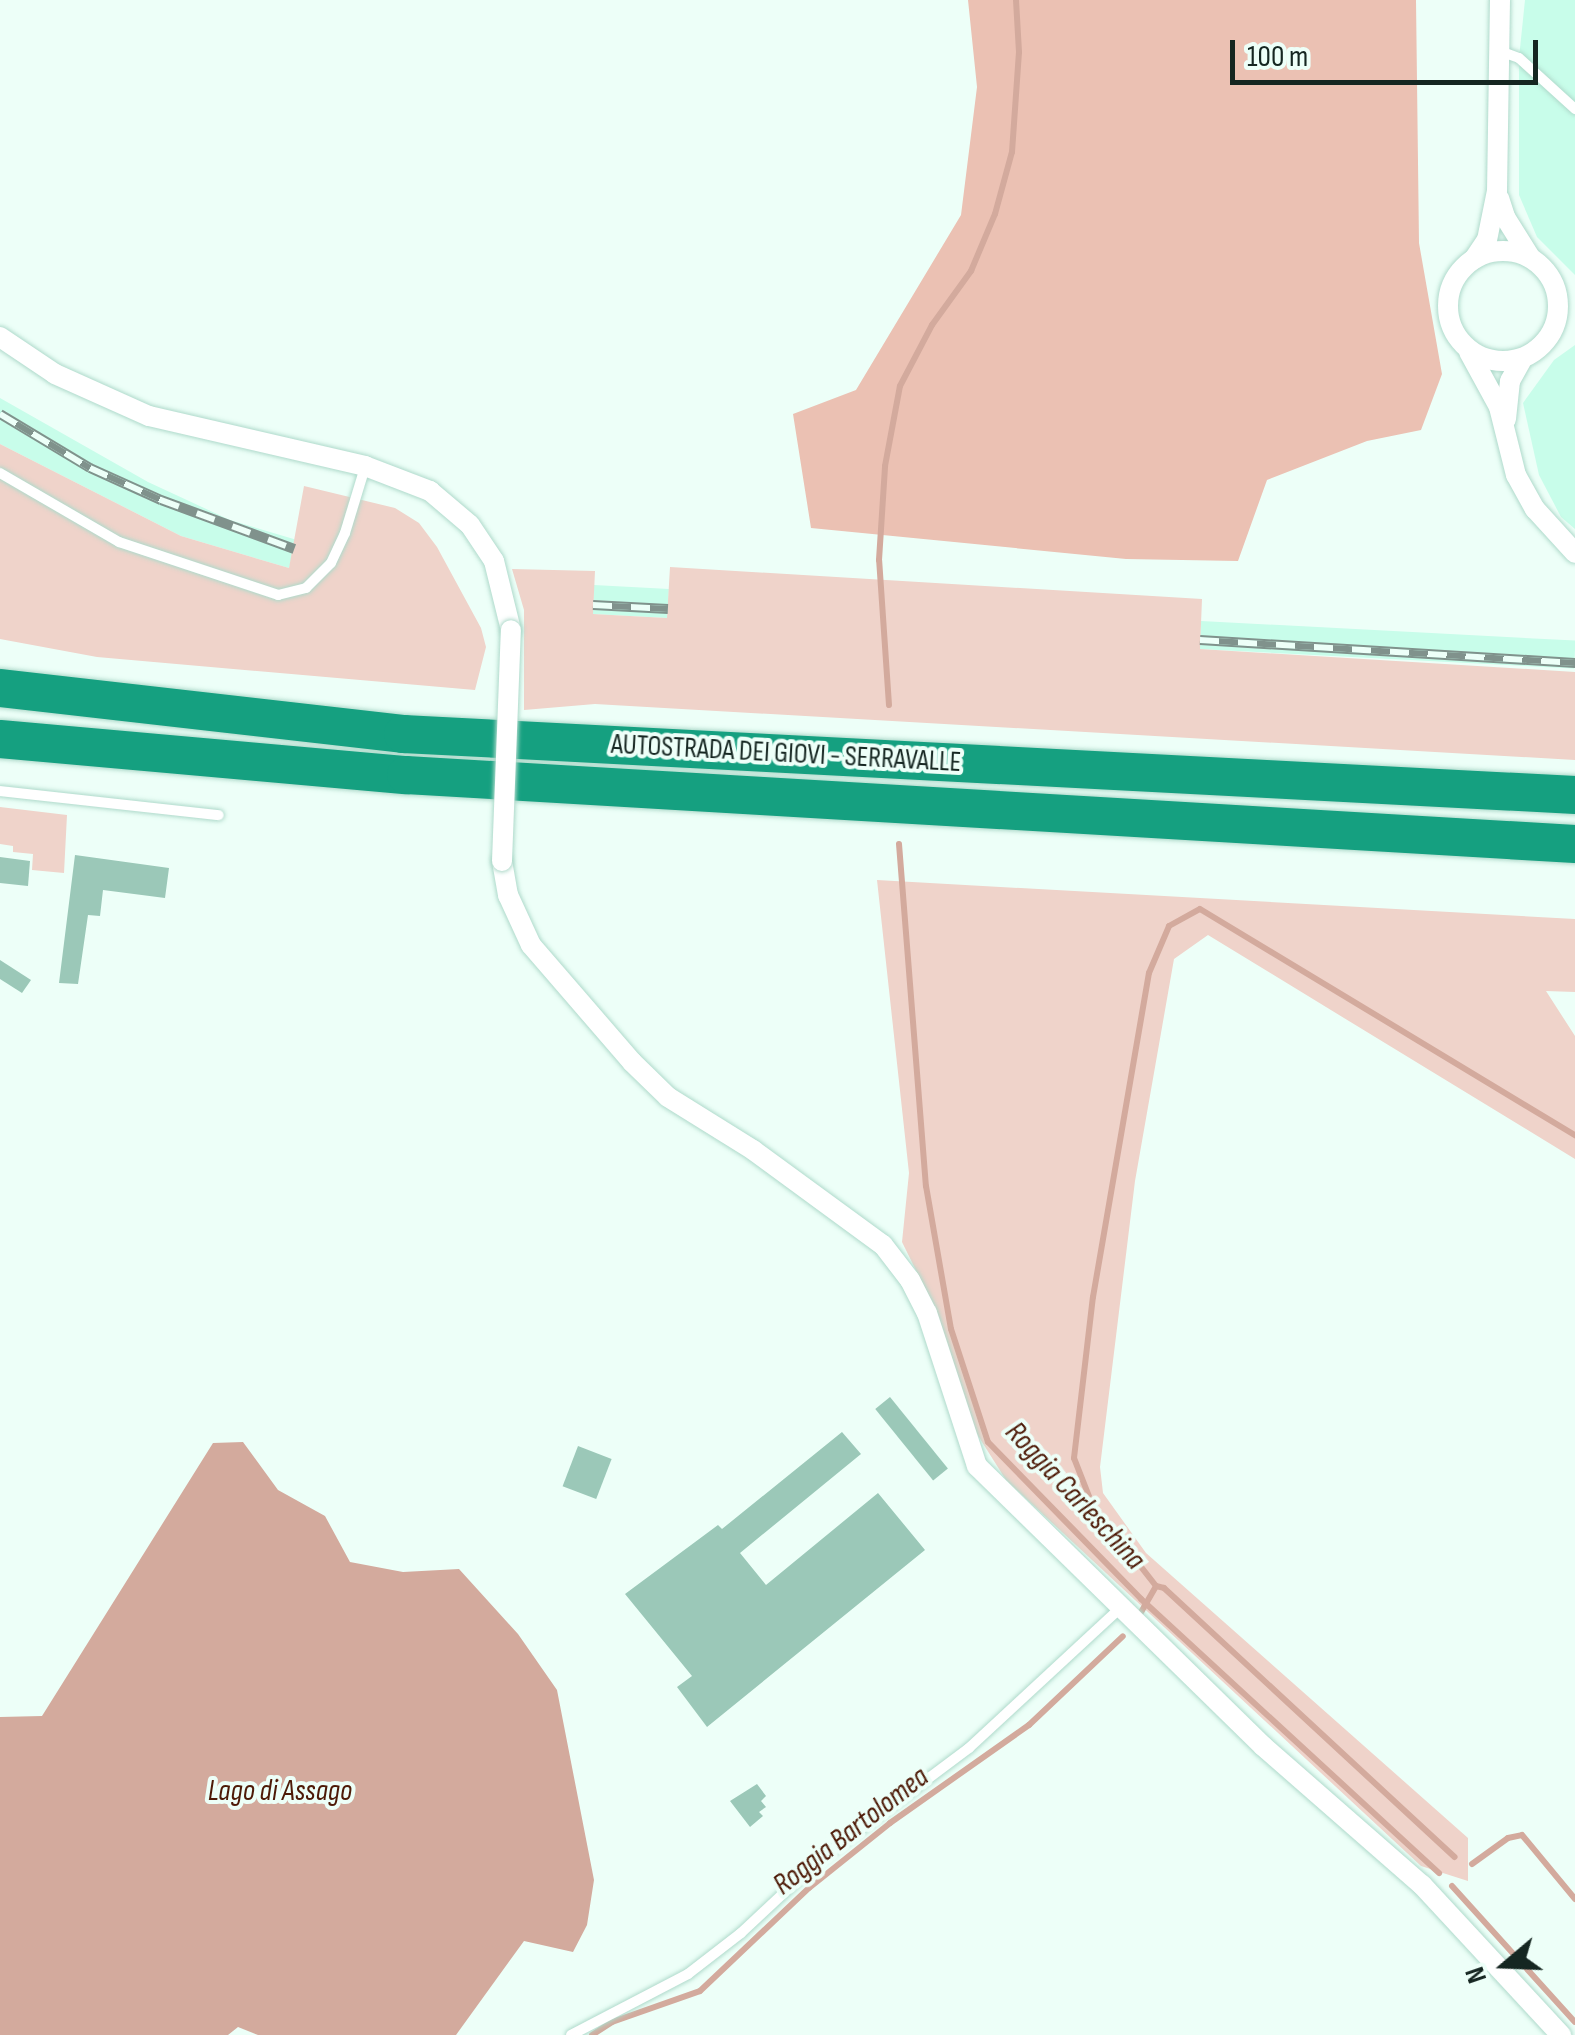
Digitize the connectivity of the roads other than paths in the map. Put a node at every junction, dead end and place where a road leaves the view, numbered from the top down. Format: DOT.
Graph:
graph roads {
  1 [pos="1500,0"];
  2 [pos="1496,50"];
  3 [pos="1575,109"];
  4 [pos="1497,192"];
  5 [pos="1474,259"];
  6 [pos="1538,264"];
  7 [pos="1575,293"];
  8 [pos="1575,322"];
  9 [pos="0,338"];
  10 [pos="1547,342"];
  11 [pos="1465,346"];
  12 [pos="1522,359"];
  13 [pos="1508,441"];
  14 [pos="365,466"];
  15 [pos="0,473"];
  16 [pos="1575,553"];
  17 [pos="0,688"];
  18 [pos="0,739"];
  19 [pos="0,791"];
  20 [pos="1575,795"];
  21 [pos="220,815"];
  22 [pos="1575,844"];
  23 [pos="1121,1607"];
  24 [pos="571,2035"];
  25 [pos="1562,2035"];
  1 -- 2 [label="street"];
  2 -- 3 [label="lane"];
  2 -- 4 [label="street"];
  4 -- 5 [label="street"];
  4 -- 6 [label="street"];
  5 -- 6 [label="street"];
  5 -- 11 [label="street"];
  6 -- 7 [label="street"];
  6 -- 10 [label="street"];
  8 -- 10 [label="street"];
  9 -- 14 [label="street"];
  10 -- 12 [label="street"];
  11 -- 12 [label="street"];
  11 -- 13 [label="street"];
  12 -- 13 [label="street"];
  13 -- 16 [label="street"];
  14 -- 15 [label="lane"];
  14 -- 23 [label="street, bridge"];
  17 -- 20 [label="highway, AUTOSTRADA DEI GIOVI - SERRAVALLE"];
  18 -- 22 [label="highway, AUTOSTRADA DEI GIOVI - SERRAVALLE"];
  19 -- 21 [label="lane"];
  23 -- 24 [label="lane"];
  23 -- 25 [label="street"];
}
